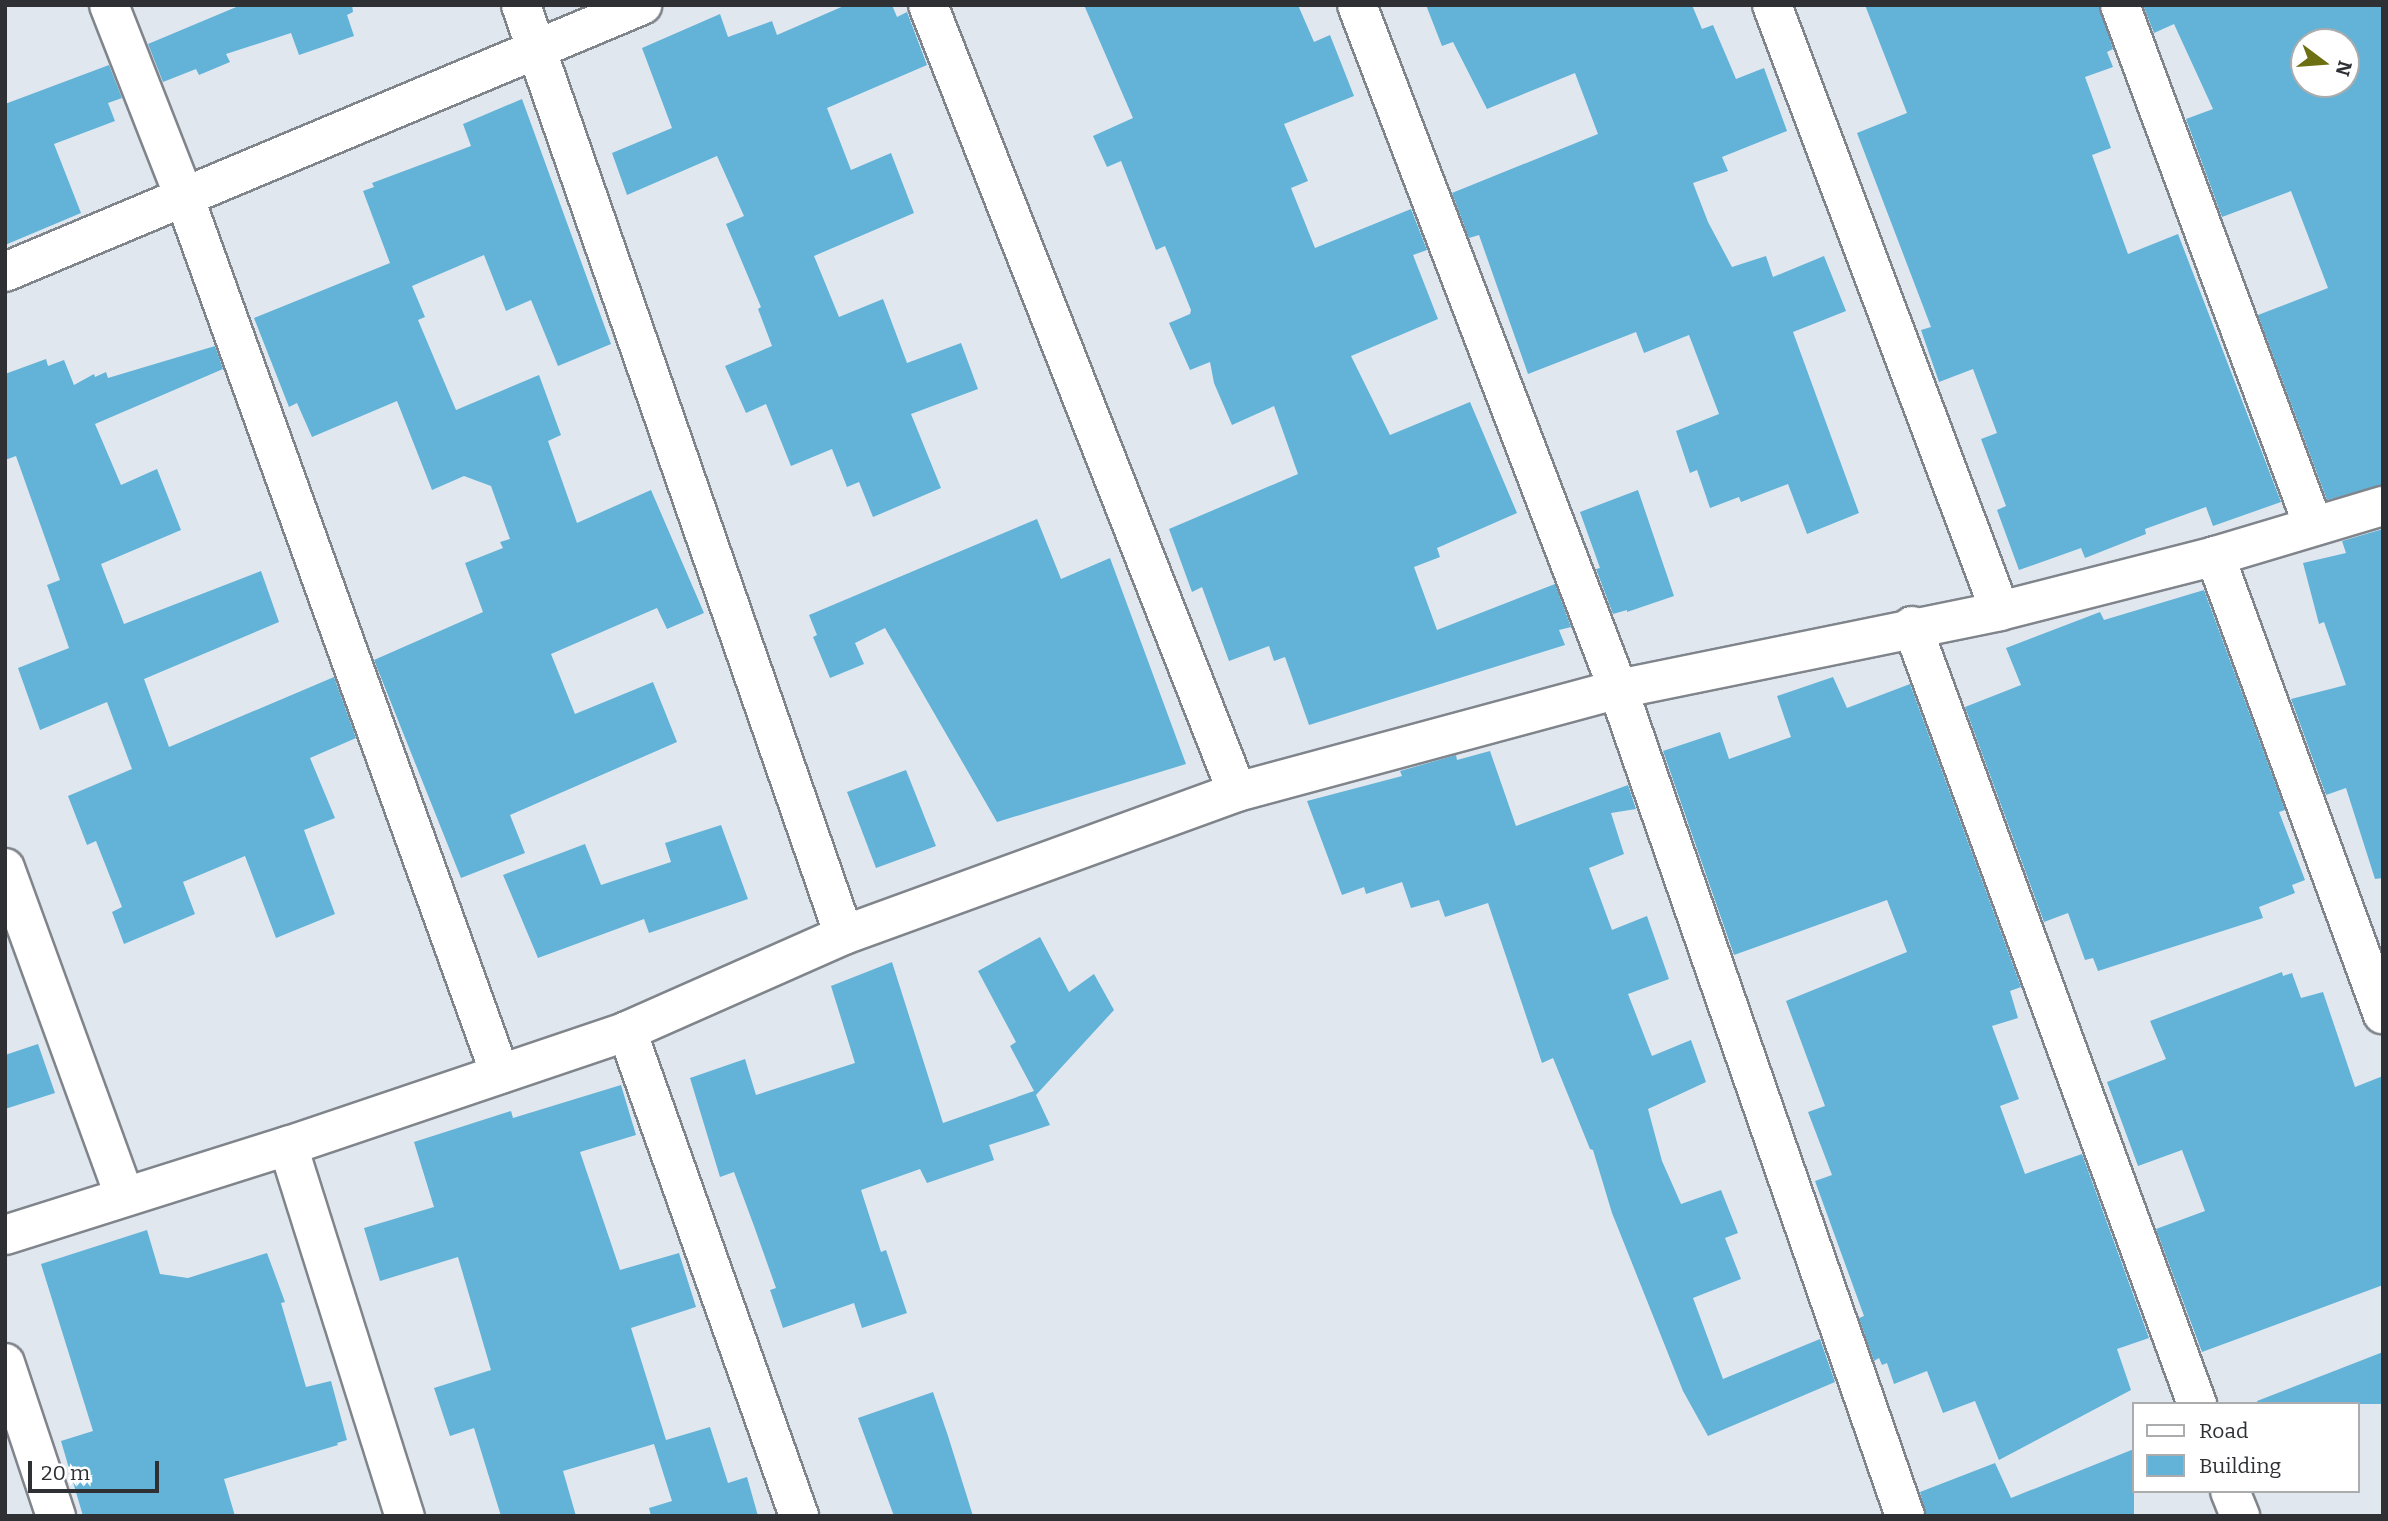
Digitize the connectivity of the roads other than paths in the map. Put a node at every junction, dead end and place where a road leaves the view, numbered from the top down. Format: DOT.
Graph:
graph roads {
  1 [pos="108,5"];
  2 [pos="521,5"];
  3 [pos="642,5"];
  4 [pos="928,5"];
  5 [pos="1357,5"];
  6 [pos="1772,5"];
  7 [pos="2120,5"];
  8 [pos="537,50"];
  9 [pos="184,199"];
  10 [pos="5,272"];
  11 [pos="2383,506"];
  12 [pos="2313,525"];
  13 [pos="2215,556"];
  14 [pos="2000,611"];
  15 [pos="1912,626"];
  16 [pos="1618,689"];
  17 [pos="1237,792"];
  18 [pos="5,867"];
  19 [pos="844,935"];
  20 [pos="2383,1014"];
  21 [pos="628,1031"];
  22 [pos="500,1074"];
  23 [pos="288,1146"];
  24 [pos="124,1195"];
  25 [pos="5,1235"];
  26 [pos="5,1363"];
  27 [pos="2196,1402"];
  28 [pos="2231,1493"];
  29 [pos="56,1516"];
  30 [pos="405,1516"];
  31 [pos="799,1516"];
  32 [pos="1905,1516"];
  33 [pos="2239,1516"];
  1 -- 9 [label="street"];
  2 -- 8 [label="street"];
  3 -- 8 [label="street"];
  4 -- 17 [label="street"];
  5 -- 16 [label="street"];
  6 -- 14 [label="street"];
  7 -- 12 [label="street"];
  8 -- 9 [label="street"];
  8 -- 19 [label="street"];
  9 -- 10 [label="street"];
  9 -- 22 [label="street"];
  11 -- 12 [label="street"];
  12 -- 13 [label="street"];
  13 -- 14 [label="street"];
  13 -- 20 [label="street"];
  14 -- 15 [label="street"];
  15 -- 16 [label="street"];
  15 -- 27 [label="street"];
  16 -- 17 [label="street"];
  16 -- 32 [label="street"];
  17 -- 19 [label="street"];
  18 -- 24 [label="street"];
  19 -- 21 [label="street"];
  21 -- 22 [label="street"];
  21 -- 31 [label="street"];
  22 -- 23 [label="street"];
  23 -- 24 [label="street"];
  23 -- 30 [label="street"];
  24 -- 25 [label="street"];
  26 -- 29 [label="street"];
  28 -- 33 [label="street"];
}
